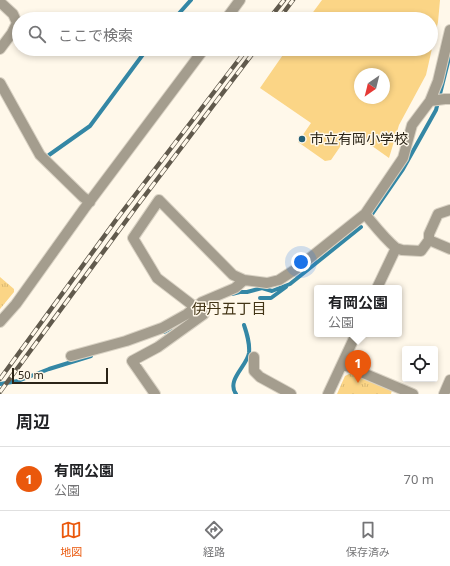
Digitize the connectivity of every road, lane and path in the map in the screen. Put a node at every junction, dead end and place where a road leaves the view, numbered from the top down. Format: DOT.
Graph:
graph roads {
  1 [pos="240,0"];
  2 [pos="0,2"];
  3 [pos="231,12"];
  4 [pos="12,13"];
  5 [pos="450,30"];
  6 [pos="12,33"];
  7 [pos="0,50"];
  8 [pos="199,56"];
  9 [pos="0,83"];
  10 [pos="448,99"];
  11 [pos="432,101"];
  12 [pos="90,202"];
  13 [pos="450,210"];
  14 [pos="365,214"];
  15 [pos="429,240"];
  16 [pos="396,248"];
  17 [pos="450,249"];
  18 [pos="244,280"];
  19 [pos="378,285"];
  20 [pos="195,307"];
  21 [pos="0,322"];
  22 [pos="355,337"];
  23 [pos="71,356"];
  24 [pos="254,357"];
  25 [pos="342,364"];
  26 [pos="450,380"];
  27 [pos="155,394"];
  28 [pos="291,394"];
  29 [pos="328,394"];
  30 [pos="413,394"];
  31 [pos="444,394"];
  1 -- 3 [label="street"];
  2 -- 4 [label="street"];
  5 -- 11 [label="street"];
  6 -- 7 [label="street"];
  8 -- 12 [label="street"];
  9 -- 12 [label="street"];
  10 -- 11 [label="street"];
  11 -- 14 [label="street"];
  12 -- 21 [label="street"];
  13 -- 15 [label="street"];
  14 -- 16 [label="street"];
  14 -- 18 [label="street"];
  15 -- 16 [label="street"];
  15 -- 17 [label="street"];
  16 -- 19 [label="street"];
  18 -- 20 [label="street"];
  18 -- 20 [label="street"];
  20 -- 23 [label="street"];
  20 -- 27 [label="street"];
  22 -- 25 [label="street"];
  24 -- 28 [label="street"];
  25 -- 29 [label="street"];
  25 -- 30 [label="street"];
  26 -- 31 [label="street"];
}
